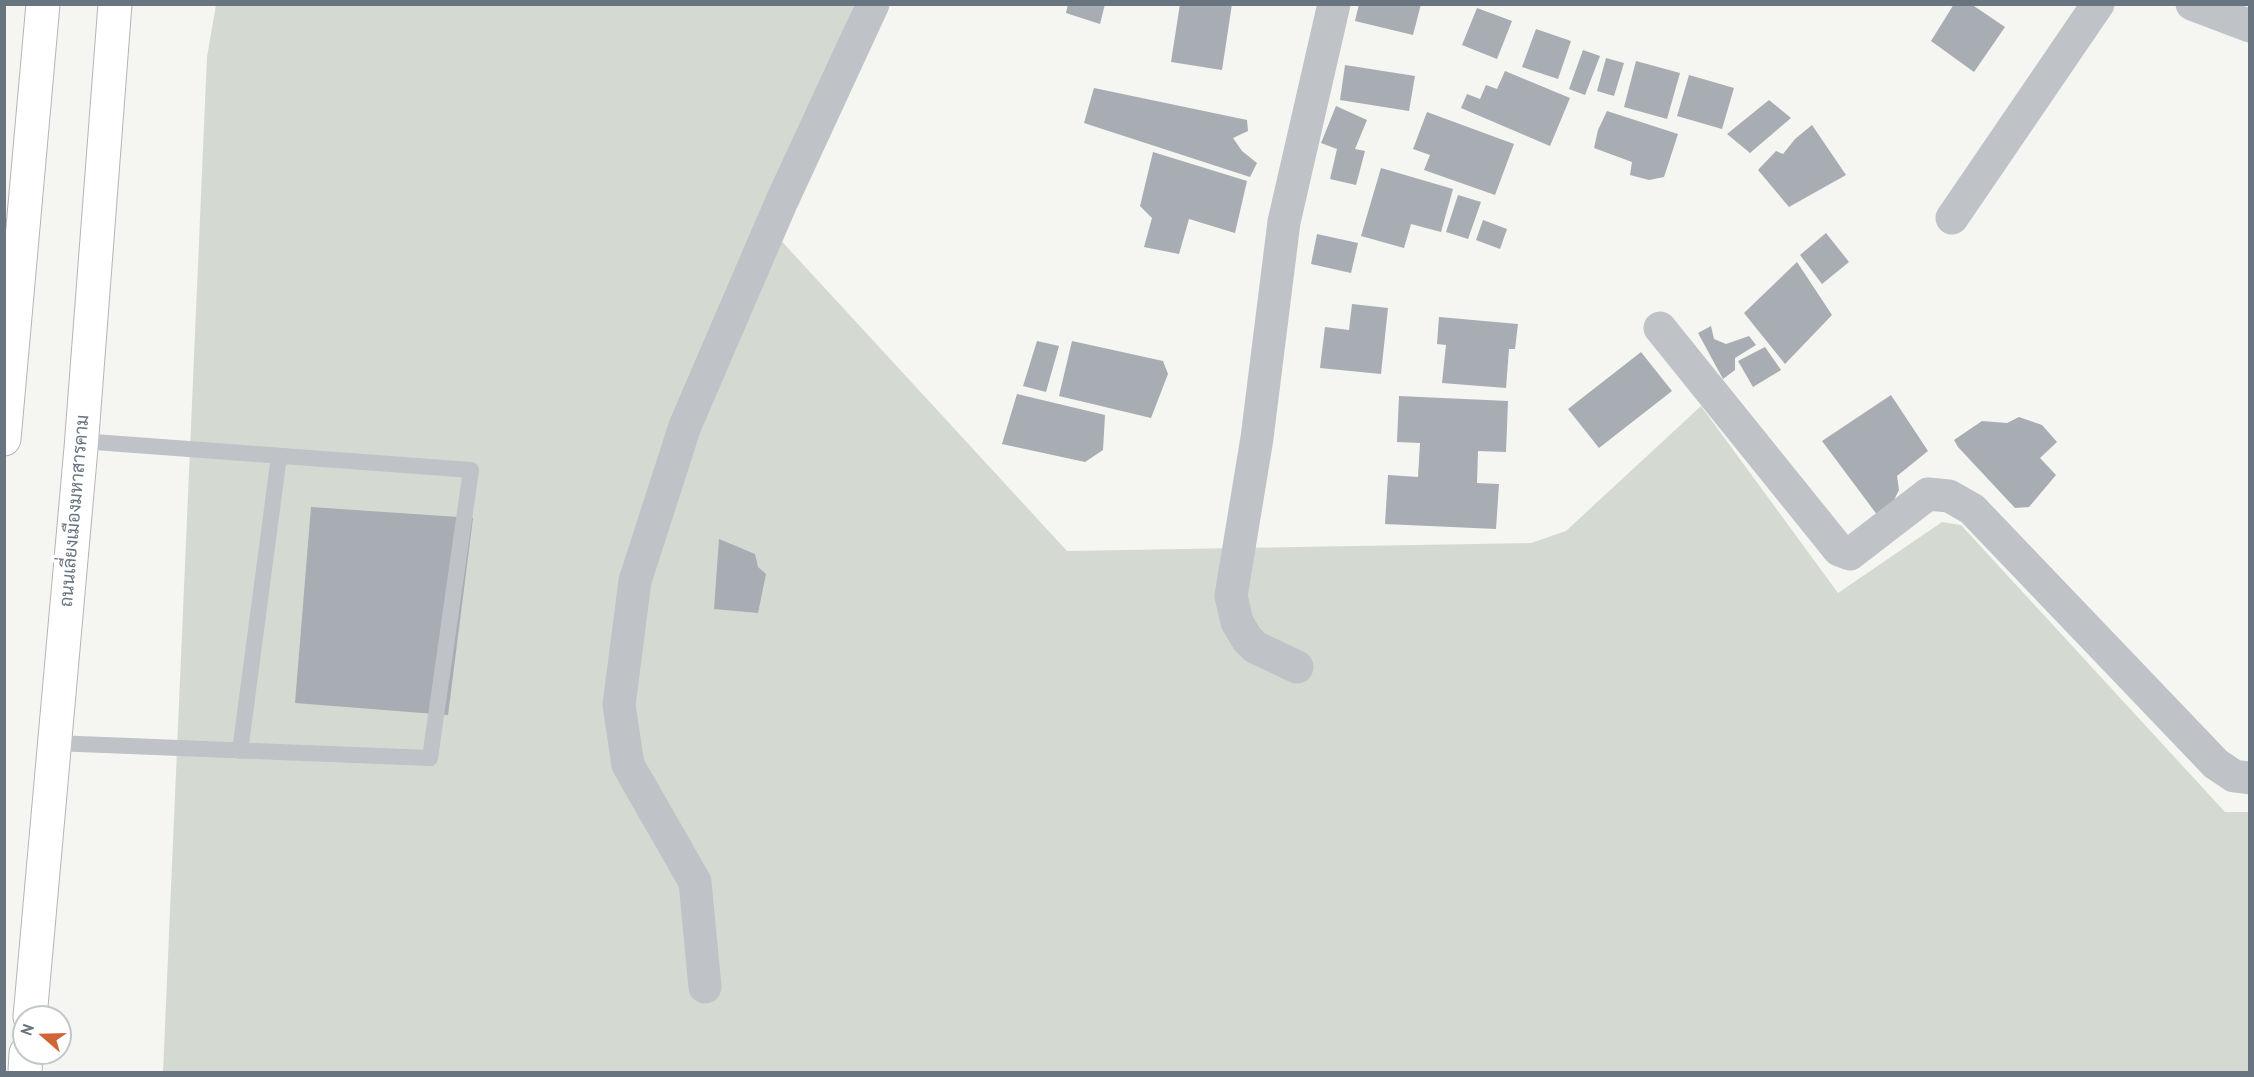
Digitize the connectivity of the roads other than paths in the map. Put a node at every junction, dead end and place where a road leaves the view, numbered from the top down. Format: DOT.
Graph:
graph roads {
  1 [pos="43,4"];
  2 [pos="115,4"];
  3 [pos="873,4"];
  4 [pos="1334,4"];
  5 [pos="2097,4"];
  6 [pos="2192,4"];
  7 [pos="2250,26"];
  8 [pos="1952,218"];
  9 [pos="1660,328"];
  10 [pos="4,440"];
  11 [pos="81,441"];
  12 [pos="279,456"];
  13 [pos="1297,667"];
  14 [pos="54,743"];
  15 [pos="240,751"];
  16 [pos="2250,778"];
  17 [pos="705,987"];
  18 [pos="31,1005"];
  1 -- 10 [label="highway"];
  2 -- 11 [label="highway, ถนนเลี่ยงเมืองมหาสารคาม"];
  3 -- 17 [label="street"];
  4 -- 13 [label="street"];
  5 -- 8 [label="street"];
  6 -- 7 [label="street"];
  9 -- 16 [label="street"];
  11 -- 12 [label="lane"];
  11 -- 14 [label="highway, ถนนเลี่ยงเมืองมหาสารคาม"];
  12 -- 15 [label="lane"];
  12 -- 15 [label="lane"];
  14 -- 15 [label="lane"];
  14 -- 18 [label="highway, ถนนเลี่ยงเมืองมหาสารคาม"];
}
